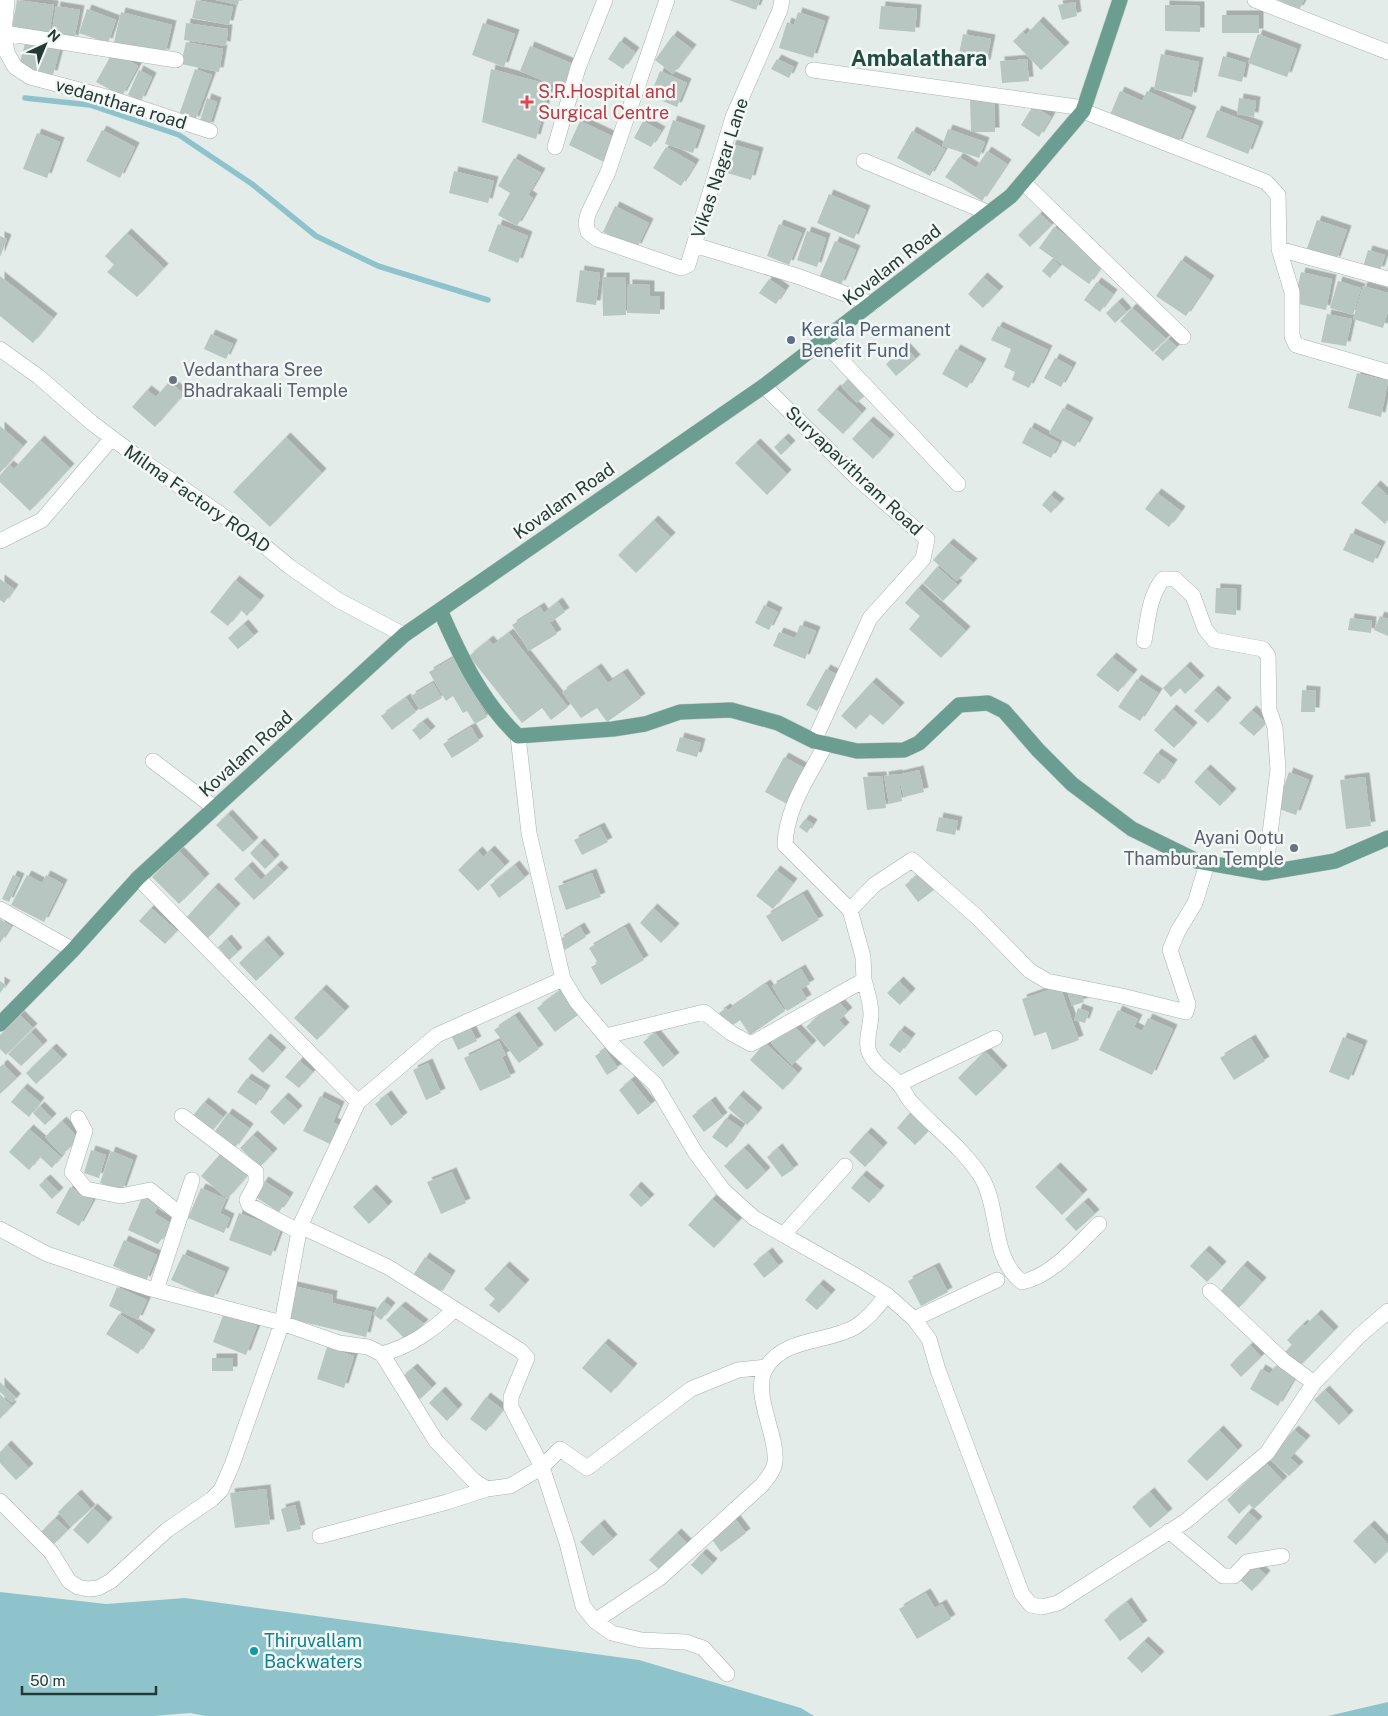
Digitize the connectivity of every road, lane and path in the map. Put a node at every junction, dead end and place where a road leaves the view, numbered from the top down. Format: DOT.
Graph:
graph roads {
  1 [pos="7,0"];
  2 [pos="605,0"];
  3 [pos="667,0"];
  4 [pos="782,0"];
  5 [pos="792,0"];
  6 [pos="1120,0"];
  7 [pos="1255,0"];
  8 [pos="4,33"];
  9 [pos="1388,52"];
  10 [pos="176,60"];
  11 [pos="813,70"];
  12 [pos="1084,109"];
  13 [pos="210,131"];
  14 [pos="555,147"];
  15 [pos="864,161"];
  16 [pos="1023,182"];
  17 [pos="989,213"];
  18 [pos="694,245"];
  19 [pos="1279,250"];
  20 [pos="1388,279"];
  21 [pos="872,304"];
  22 [pos="1182,337"];
  23 [pos="824,341"];
  24 [pos="0,349"];
  25 [pos="1388,372"];
  26 [pos="764,386"];
  27 [pos="112,438"];
  28 [pos="958,484"];
  29 [pos="0,541"];
  30 [pos="440,610"];
  31 [pos="404,635"];
  32 [pos="1144,640"];
  33 [pos="518,736"];
  34 [pos="820,742"];
  35 [pos="153,761"];
  36 [pos="215,808"];
  37 [pos="1388,838"];
  38 [pos="1207,864"];
  39 [pos="1265,873"];
  40 [pos="138,878"];
  41 [pos="0,909"];
  42 [pos="850,910"];
  43 [pos="73,950"];
  44 [pos="563,979"];
  45 [pos="864,980"];
  46 [pos="0,1024"];
  47 [pos="606,1036"];
  48 [pos="995,1038"];
  49 [pos="899,1084"];
  50 [pos="358,1102"];
  51 [pos="182,1116"];
  52 [pos="78,1118"];
  53 [pos="846,1166"];
  54 [pos="192,1180"];
  55 [pos="181,1215"];
  56 [pos="1099,1224"];
  57 [pos="299,1228"];
  58 [pos="0,1229"];
  59 [pos="784,1234"];
  60 [pos="997,1280"];
  61 [pos="156,1290"];
  62 [pos="1210,1291"];
  63 [pos="887,1295"];
  64 [pos="454,1310"];
  65 [pos="1388,1311"];
  66 [pos="914,1319"];
  67 [pos="282,1323"];
  68 [pos="382,1354"];
  69 [pos="766,1367"];
  70 [pos="1314,1383"];
  71 [pos="542,1467"];
  72 [pos="487,1489"];
  73 [pos="0,1501"];
  74 [pos="1169,1531"];
  75 [pos="320,1536"];
  76 [pos="1282,1556"];
  77 [pos="595,1622"];
  78 [pos="727,1674"];
  1 -- 8 [label="street, vedanthara road"];
  2 -- 14 [label="street"];
  3 -- 18 [label="street"];
  4 -- 5 [label="street"];
  4 -- 18 [label="street, Vikas Nagar Lane"];
  6 -- 12 [label="main road, Kovalam Road"];
  7 -- 9 [label="street"];
  8 -- 10 [label="street"];
  8 -- 13 [label="street, vedanthara road"];
  11 -- 12 [label="street"];
  12 -- 16 [label="main road, Kovalam Road"];
  12 -- 19 [label="street"];
  15 -- 17 [label="street"];
  16 -- 17 [label="main road, Kovalam Road"];
  16 -- 22 [label="street"];
  17 -- 21 [label="main road, Kovalam Road"];
  18 -- 21 [label="street, Vikas Nagar Lane"];
  19 -- 20 [label="street"];
  19 -- 25 [label="street"];
  21 -- 23 [label="main road, Kovalam Road"];
  23 -- 26 [label="main road, Kovalam Road"];
  23 -- 28 [label="street"];
  24 -- 27 [label="street, Milma Factory ROAD"];
  26 -- 30 [label="main road, Kovalam Road"];
  26 -- 34 [label="street, Suryapavithram Road"];
  27 -- 29 [label="street"];
  27 -- 31 [label="street, Milma Factory ROAD"];
  30 -- 31 [label="main road, Kovalam Road"];
  30 -- 33 [label="main road"];
  31 -- 36 [label="main road, Kovalam Road"];
  32 -- 39 [label="street"];
  33 -- 34 [label="main road"];
  33 -- 44 [label="street"];
  34 -- 38 [label="main road"];
  34 -- 42 [label="street"];
  35 -- 36 [label="street"];
  36 -- 40 [label="main road, Kovalam Road"];
  37 -- 39 [label="main road"];
  38 -- 39 [label="main road"];
  38 -- 42 [label="street"];
  40 -- 43 [label="main road, Kovalam Road"];
  40 -- 50 [label="street"];
  41 -- 43 [label="street"];
  42 -- 45 [label="street"];
  43 -- 46 [label="main road, Kovalam Road"];
  44 -- 47 [label="street"];
  44 -- 50 [label="street"];
  45 -- 47 [label="street"];
  45 -- 49 [label="street"];
  47 -- 59 [label="street"];
  48 -- 49 [label="street"];
  49 -- 56 [label="street"];
  50 -- 57 [label="street"];
  51 -- 57 [label="street"];
  52 -- 55 [label="street"];
  53 -- 59 [label="street"];
  54 -- 55 [label="street"];
  55 -- 61 [label="street"];
  57 -- 64 [label="street"];
  57 -- 67 [label="street"];
  58 -- 61 [label="street"];
  59 -- 63 [label="street"];
  60 -- 66 [label="street"];
  61 -- 67 [label="street"];
  62 -- 70 [label="street"];
  63 -- 66 [label="street"];
  63 -- 69 [label="street"];
  64 -- 68 [label="street"];
  64 -- 71 [label="street"];
  65 -- 70 [label="street"];
  66 -- 74 [label="street"];
  67 -- 68 [label="street"];
  67 -- 73 [label="street"];
  68 -- 72 [label="street"];
  69 -- 71 [label="street"];
  69 -- 77 [label="street"];
  70 -- 74 [label="street"];
  71 -- 72 [label="street"];
  71 -- 77 [label="street"];
  72 -- 75 [label="street"];
  74 -- 76 [label="street"];
  77 -- 78 [label="street"];
}
